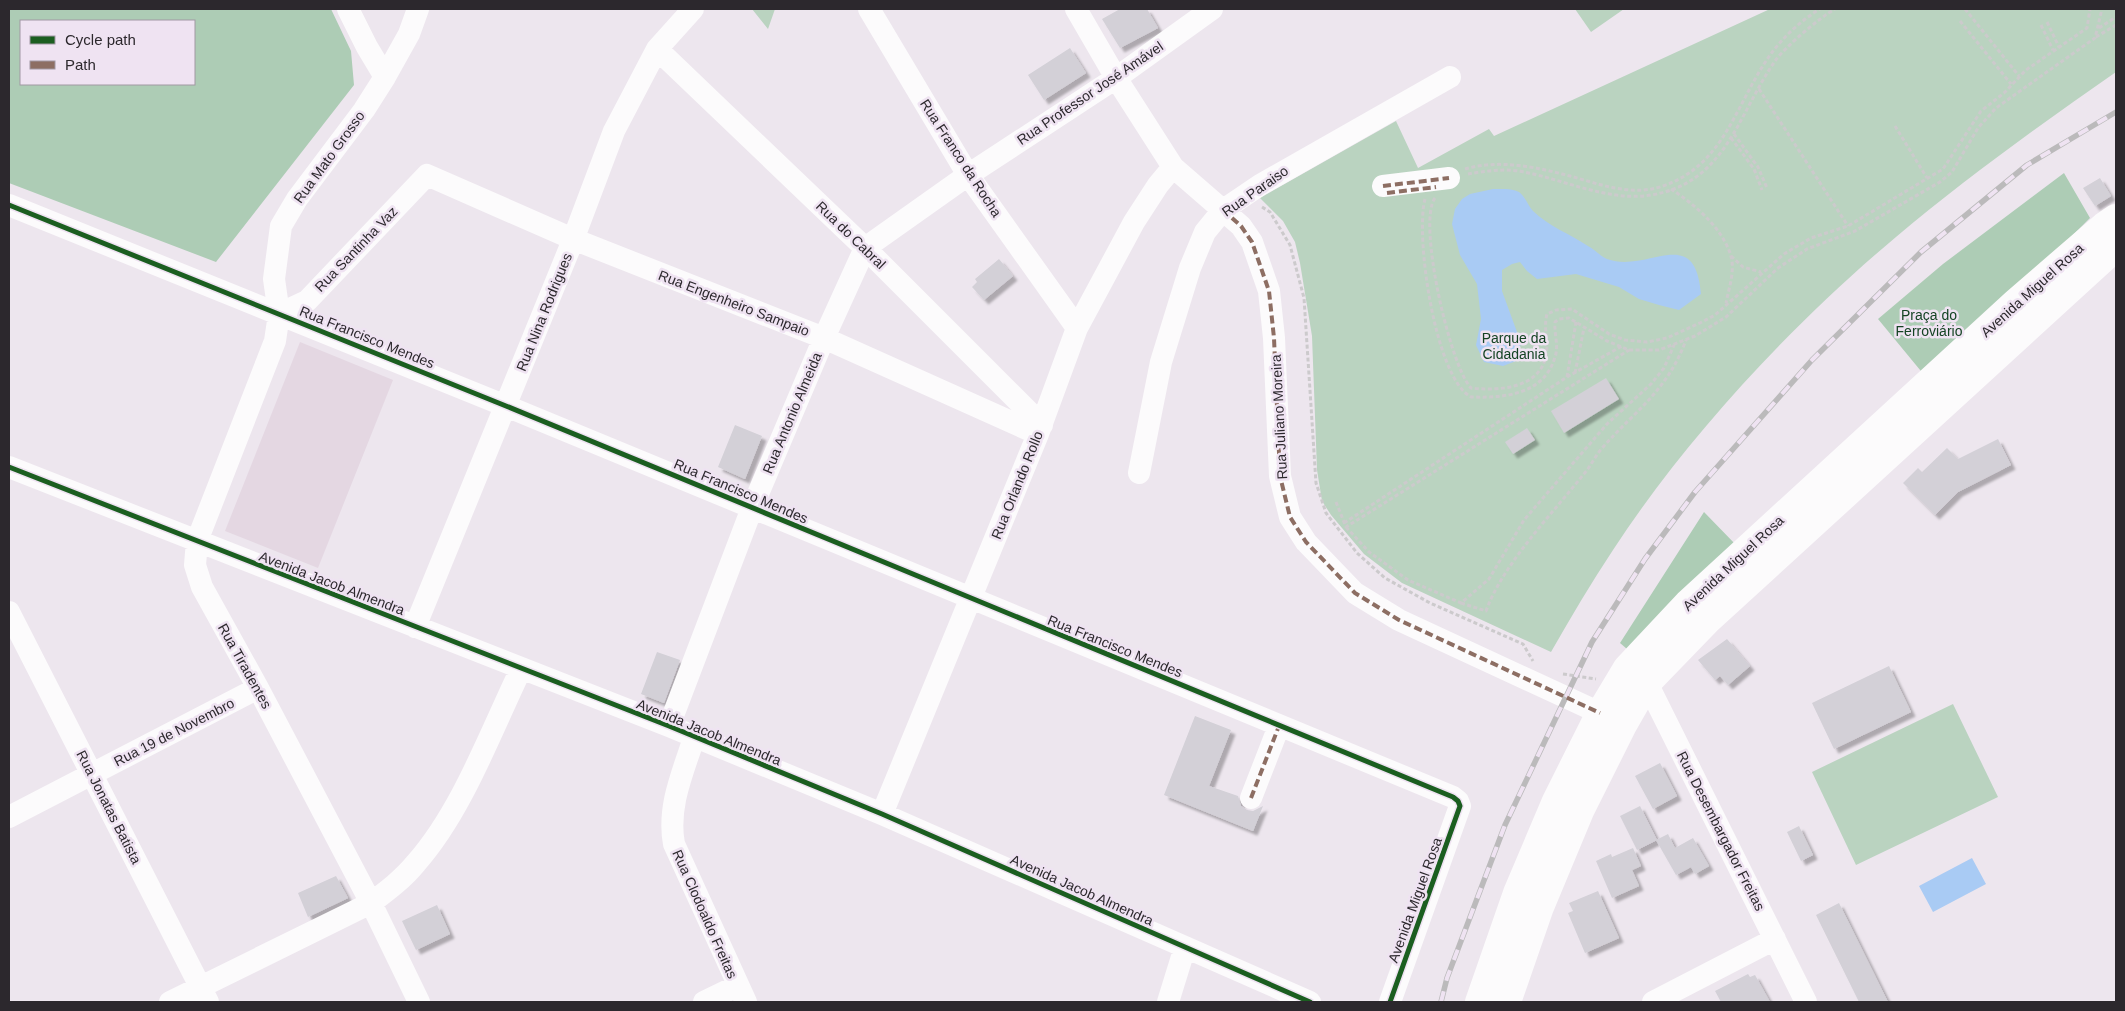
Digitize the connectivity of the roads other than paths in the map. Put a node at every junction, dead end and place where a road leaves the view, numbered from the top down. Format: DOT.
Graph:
graph roads {
  1 [pos="348,9"];
  2 [pos="418,9"];
  3 [pos="693,9"];
  4 [pos="869,9"];
  5 [pos="1076,9"];
  6 [pos="1212,9"];
  7 [pos="409,34"];
  8 [pos="367,48"];
  9 [pos="657,49"];
  10 [pos="385,77"];
  11 [pos="1450,77"];
  12 [pos="1116,78"];
  13 [pos="1173,167"];
  14 [pos="427,175"];
  15 [pos="968,175"];
  16 [pos="1447,183"];
  17 [pos="1385,189"];
  18 [pos="9,205"];
  19 [pos="1223,210"];
  20 [pos="2114,237"];
  21 [pos="573,240"];
  22 [pos="865,248"];
  23 [pos="279,314"];
  24 [pos="1077,328"];
  25 [pos="824,338"];
  26 [pos="506,406"];
  27 [pos="1040,429"];
  28 [pos="9,468"];
  29 [pos="1138,472"];
  30 [pos="752,508"];
  31 [pos="197,541"];
  32 [pos="972,599"];
  33 [pos="9,612"];
  34 [pos="415,627"];
  35 [pos="521,669"];
  36 [pos="1637,675"];
  37 [pos="258,688"];
  38 [pos="1596,711"];
  39 [pos="669,726"];
  40 [pos="1279,726"];
  41 [pos="694,738"];
  42 [pos="92,774"];
  43 [pos="1251,798"];
  44 [pos="1460,806"];
  45 [pos="882,814"];
  46 [pos="9,817"];
  47 [pos="371,903"];
  48 [pos="1776,939"];
  49 [pos="1186,947"];
  50 [pos="742,994"];
  51 [pos="204,995"];
  52 [pos="170,1002"];
  53 [pos="419,1002"];
  54 [pos="704,1002"];
  55 [pos="1168,1002"];
  56 [pos="1310,1002"];
  57 [pos="1390,1002"];
  58 [pos="1479,1002"];
  59 [pos="1507,1002"];
  60 [pos="1653,1002"];
  61 [pos="1806,1002"];
  1 -- 8 [label="street"];
  2 -- 7 [label="street, Rua Mato Grosso"];
  3 -- 9 [label="street, Rua Nina Rodrigues"];
  4 -- 15 [label="street, Rua Franco da Rocha"];
  5 -- 12 [label="street, Rua Juliano Moreira"];
  6 -- 12 [label="street, Rua Professor José Amável"];
  7 -- 8 [label="street"];
  7 -- 10 [label="street, Rua Mato Grosso"];
  8 -- 10 [label="street"];
  9 -- 21 [label="street, Rua Nina Rodrigues"];
  9 -- 22 [label="street, Rua do Cabral"];
  10 -- 23 [label="street, Rua Mato Grosso"];
  11 -- 19 [label="street, Rua Paraiso"];
  12 -- 13 [label="street, Rua Juliano Moreira"];
  12 -- 15 [label="street, Rua Professor José Amável"];
  13 -- 19 [label="street, Rua Juliano Moreira"];
  13 -- 24 [label="street, Rua Orlando Rollo"];
  14 -- 21 [label="street, Rua Engenheiro Sampaio"];
  14 -- 23 [label="street, Rua Santinha Vaz"];
  15 -- 22 [label="street"];
  15 -- 24 [label="street, Rua Franco da Rocha"];
  16 -- 17 [label="street"];
  18 -- 23 [label="street, Rua Francisco Mendes"];
  19 -- 29 [label="street, Rua Paraiso"];
  19 -- 38 [label="street, Rua Juliano Moreira"];
  20 -- 36 [label="main road, Avenida Miguel Rosa"];
  21 -- 25 [label="street, Rua Engenheiro Sampaio"];
  21 -- 26 [label="street, Rua Nina Rodrigues"];
  22 -- 25 [label="street, Rua Antonio Almeida"];
  22 -- 27 [label="street, Rua do Cabral"];
  23 -- 26 [label="street, Rua Francisco Mendes"];
  23 -- 31 [label="street, Rua Tiradentes"];
  24 -- 27 [label="street, Rua Orlando Rollo"];
  25 -- 27 [label="street, Rua Engenheiro Sampaio"];
  25 -- 30 [label="street, Rua Antonio Almeida"];
  26 -- 30 [label="street, Rua Francisco Mendes"];
  26 -- 34 [label="street, Rua Nina Rodrigues"];
  27 -- 32 [label="street, Rua Orlando Rollo"];
  28 -- 31 [label="street, Avenida Jacob Almendra"];
  30 -- 32 [label="street, Rua Francisco Mendes"];
  30 -- 39 [label="street, Rua Antonio Almeida"];
  31 -- 34 [label="street, Avenida Jacob Almendra"];
  31 -- 37 [label="street, Rua Tiradentes"];
  32 -- 40 [label="street, Rua Francisco Mendes"];
  32 -- 45 [label="street, Rua Orlando Rollo"];
  33 -- 42 [label="street, Rua Jonatas Batista"];
  34 -- 35 [label="street, Avenida Jacob Almendra"];
  35 -- 39 [label="street, Avenida Jacob Almendra"];
  35 -- 47 [label="street"];
  36 -- 38 [label="main road, Avenida Miguel Rosa"];
  36 -- 48 [label="street, Rua Desembargador Freitas"];
  36 -- 59 [label="main road, Avenida Miguel Rosa"];
  37 -- 42 [label="street, Rua 19 de Novembro"];
  37 -- 47 [label="street, Rua Tiradentes"];
  38 -- 58 [label="main road, Avenida Miguel Rosa"];
  39 -- 41 [label="street, Avenida Jacob Almendra"];
  40 -- 43 [label="street"];
  40 -- 44 [label="street, Rua Francisco Mendes"];
  41 -- 45 [label="street, Avenida Jacob Almendra"];
  41 -- 50 [label="street, Rua Clodoaldo Freitas"];
  42 -- 46 [label="street, Rua 19 de Novembro"];
  42 -- 51 [label="street, Rua Jonatas Batista"];
  44 -- 57 [label="street, Avenida Miguel Rosa"];
  45 -- 49 [label="street, Avenida Jacob Almendra"];
  47 -- 51 [label="street"];
  47 -- 53 [label="street, Rua Tiradentes"];
  48 -- 60 [label="street"];
  48 -- 61 [label="street, Rua Desembargador Freitas"];
  49 -- 55 [label="street"];
  49 -- 56 [label="street, Avenida Jacob Almendra"];
  50 -- 54 [label="street"];
  51 -- 52 [label="street"];
}
